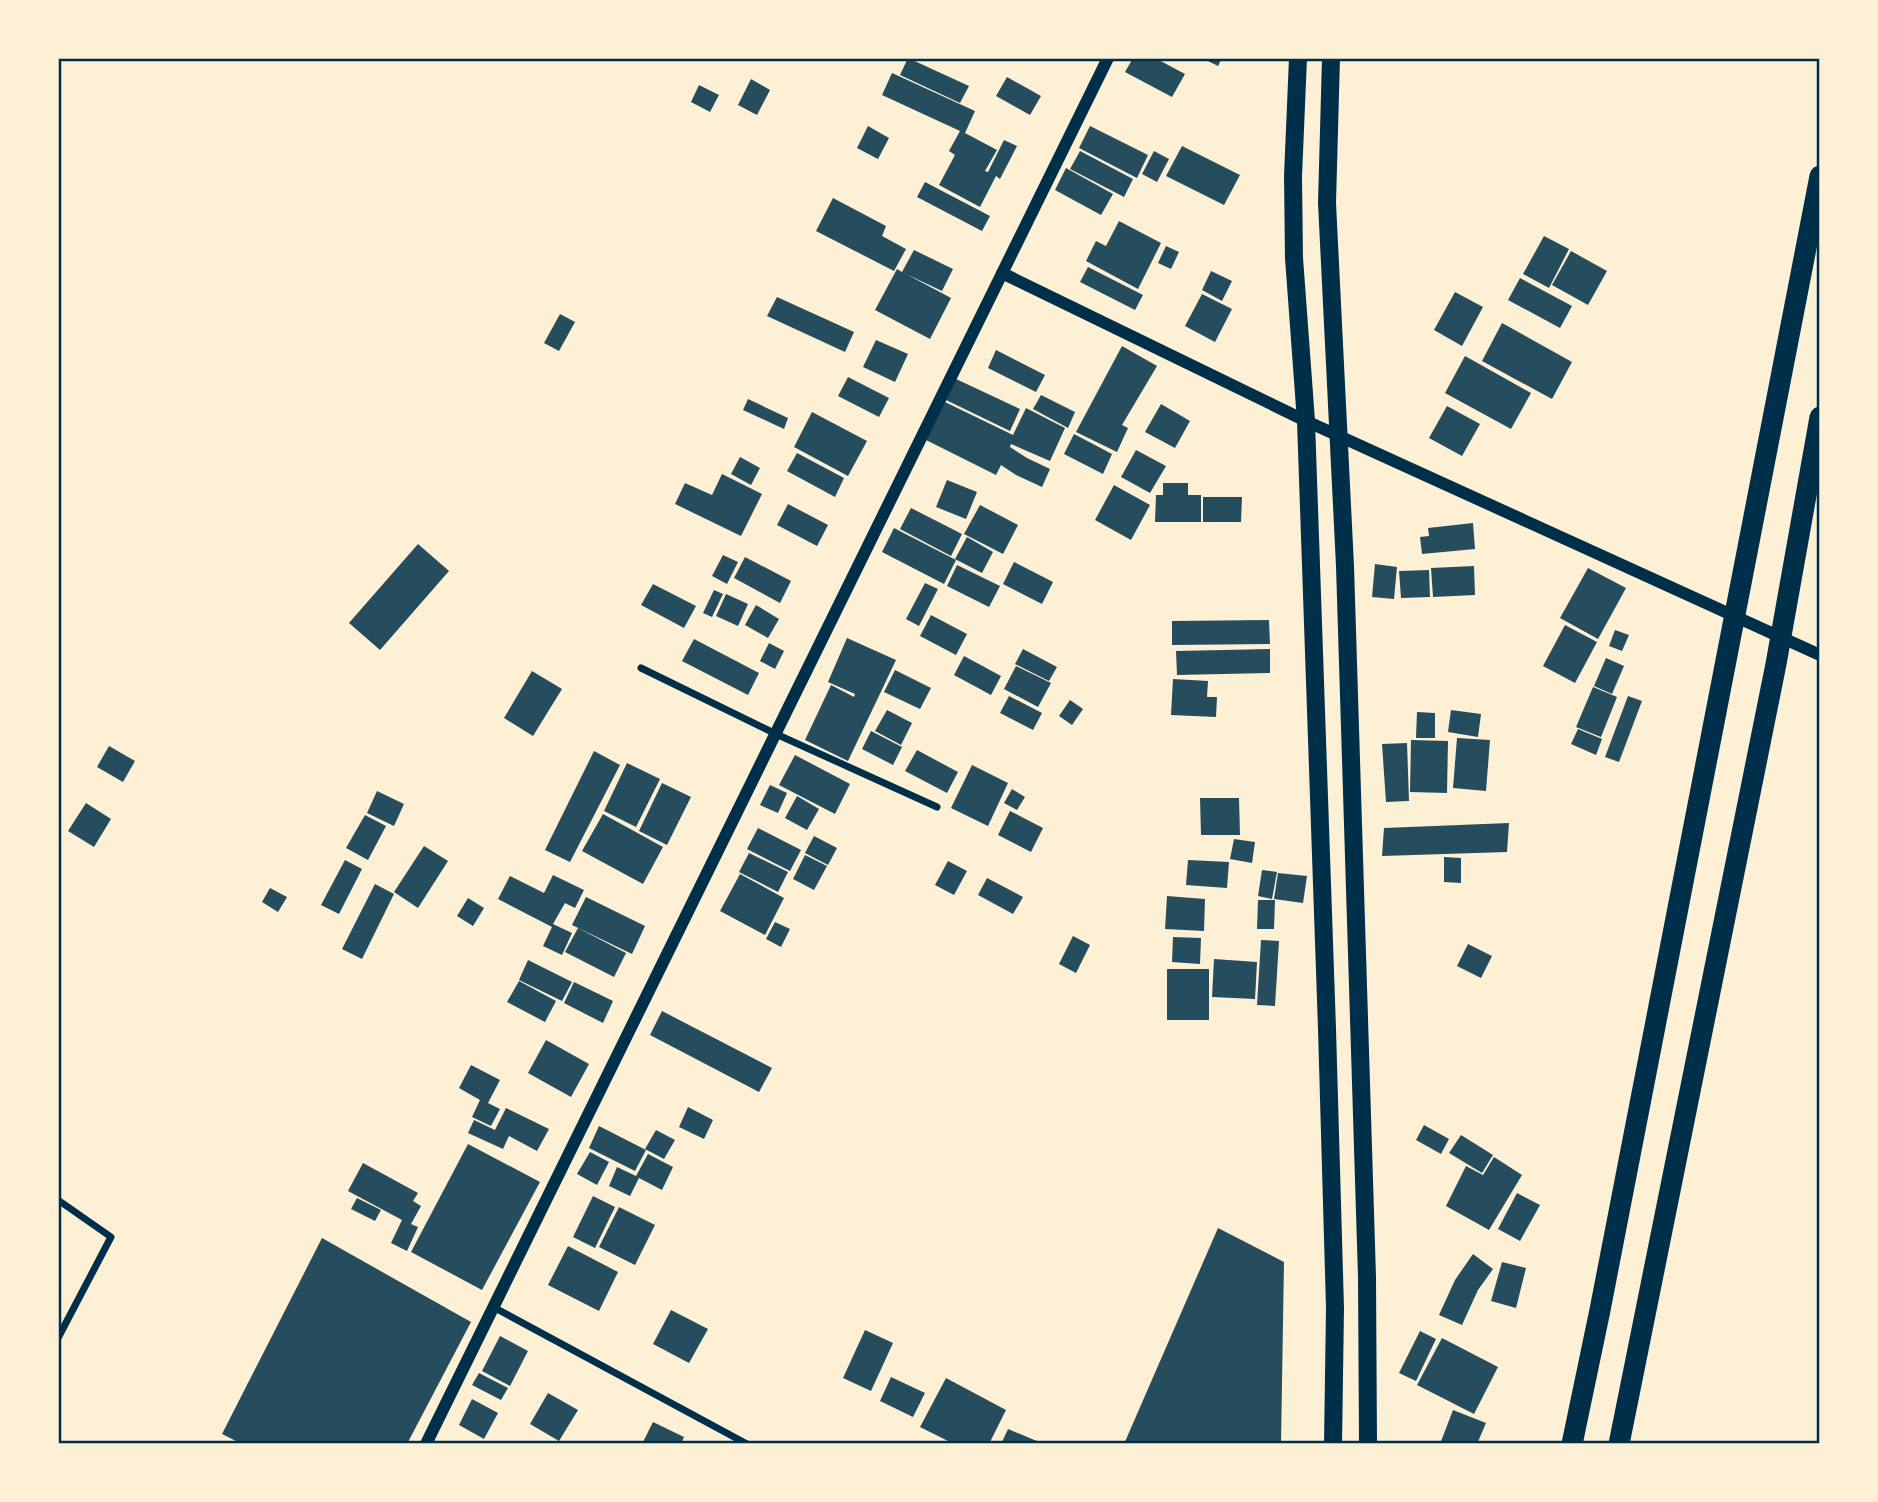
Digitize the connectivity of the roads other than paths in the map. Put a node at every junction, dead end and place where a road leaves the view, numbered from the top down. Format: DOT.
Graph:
graph roads {
  1 [pos="1108,58"];
  2 [pos="1298,58"];
  3 [pos="1331,58"];
  4 [pos="1820,176"];
  5 [pos="1002,273"];
  6 [pos="1820,417"];
  7 [pos="1306,421"];
  8 [pos="1338,436"];
  9 [pos="1820,655"];
  10 [pos="641,668"];
  11 [pos="776,734"];
  12 [pos="937,807"];
  13 [pos="58,1200"];
  14 [pos="495,1308"];
  15 [pos="58,1338"];
  16 [pos="426,1444"];
  17 [pos="747,1444"];
  18 [pos="1333,1444"];
  19 [pos="1368,1444"];
  20 [pos="1572,1444"];
  21 [pos="1619,1444"];
  1 -- 5 [label="street"];
  2 -- 7 [label="main road"];
  3 -- 8 [label="main road"];
  4 -- 20 [label="highway"];
  5 -- 7 [label="street"];
  5 -- 11 [label="street"];
  6 -- 21 [label="highway"];
  7 -- 8 [label="street"];
  7 -- 18 [label="main road"];
  8 -- 9 [label="street"];
  8 -- 19 [label="main road"];
  10 -- 11 [label="street"];
  11 -- 12 [label="street"];
  11 -- 14 [label="street"];
  13 -- 15 [label="street"];
  14 -- 16 [label="street"];
  14 -- 17 [label="street"];
}
